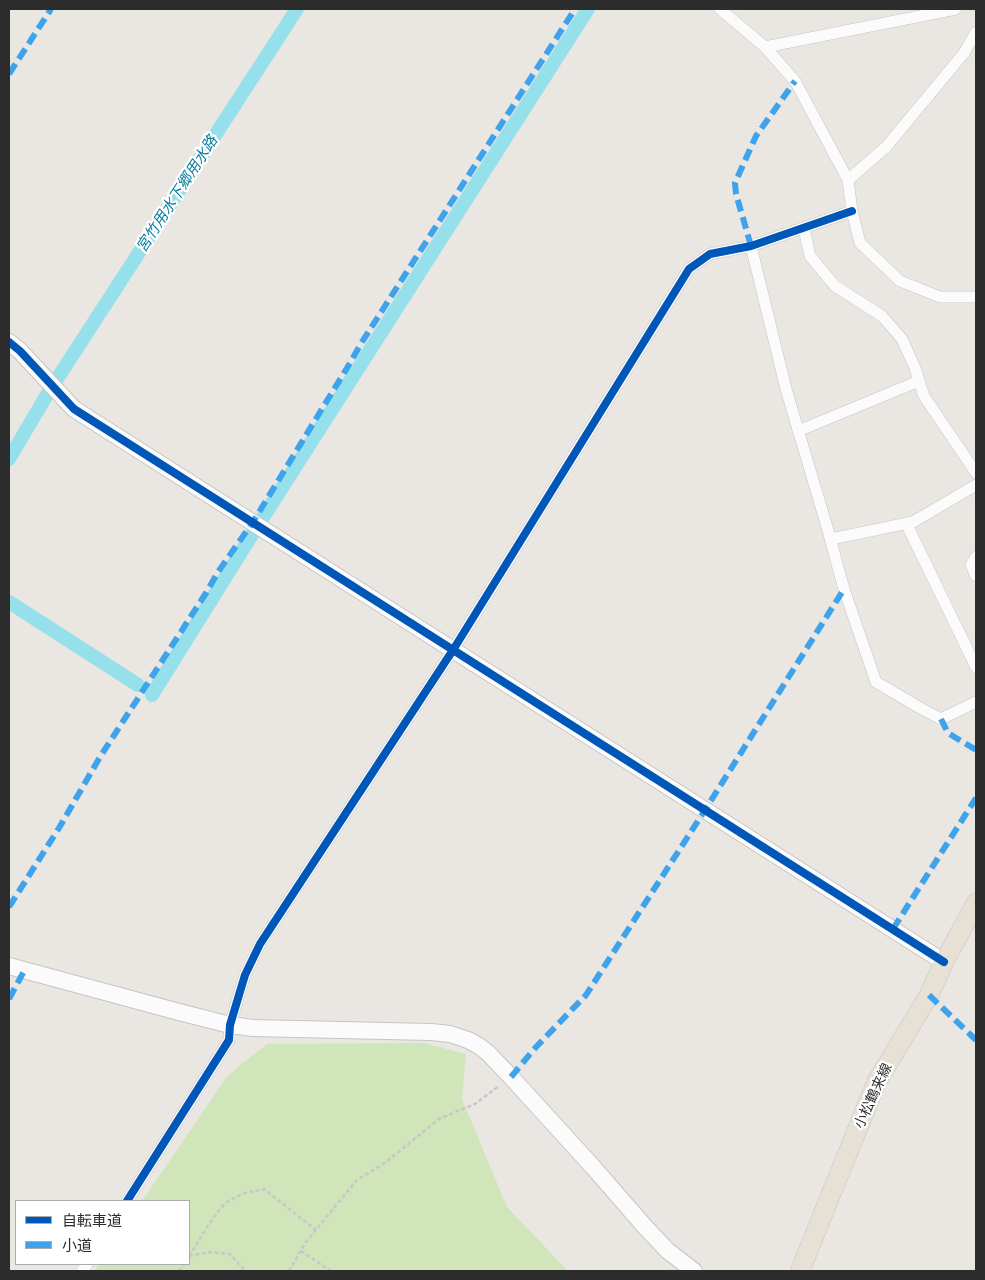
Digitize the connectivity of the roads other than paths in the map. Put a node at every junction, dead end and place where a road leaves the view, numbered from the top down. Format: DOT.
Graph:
graph roads {
  1 [pos="720,9"];
  2 [pos="956,9"];
  3 [pos="976,32"];
  4 [pos="765,47"];
  5 [pos="848,180"];
  6 [pos="852,211"];
  7 [pos="804,228"];
  8 [pos="751,246"];
  9 [pos="976,297"];
  10 [pos="9,342"];
  11 [pos="919,381"];
  12 [pos="798,431"];
  13 [pos="976,473"];
  14 [pos="976,485"];
  15 [pos="906,523"];
  16 [pos="831,539"];
  17 [pos="976,557"];
  18 [pos="976,576"];
  19 [pos="453,650"];
  20 [pos="976,667"];
  21 [pos="976,702"];
  22 [pos="976,903"];
  23 [pos="944,962"];
  24 [pos="9,966"];
  25 [pos="230,1024"];
  26 [pos="128,1200"];
  27 [pos="694,1271"];
  28 [pos="800,1271"];
  1 -- 4 [label="street"];
  2 -- 4 [label="street"];
  3 -- 5 [label="street"];
  4 -- 5 [label="street"];
  5 -- 6 [label="street"];
  6 -- 7 [label="street"];
  6 -- 9 [label="street"];
  7 -- 8 [label="street"];
  7 -- 11 [label="street"];
  8 -- 12 [label="street"];
  8 -- 19 [label="street"];
  10 -- 19 [label="street"];
  11 -- 12 [label="street"];
  11 -- 13 [label="street"];
  12 -- 16 [label="street"];
  14 -- 15 [label="street"];
  15 -- 16 [label="street"];
  15 -- 20 [label="street"];
  16 -- 21 [label="street"];
  17 -- 18 [label="street"];
  19 -- 23 [label="street"];
  19 -- 25 [label="street"];
  22 -- 23 [label="main road, 小松鶴来線"];
  23 -- 28 [label="main road, 小松鶴来線"];
  24 -- 25 [label="street"];
  25 -- 26 [label="street"];
  25 -- 27 [label="street"];
}
